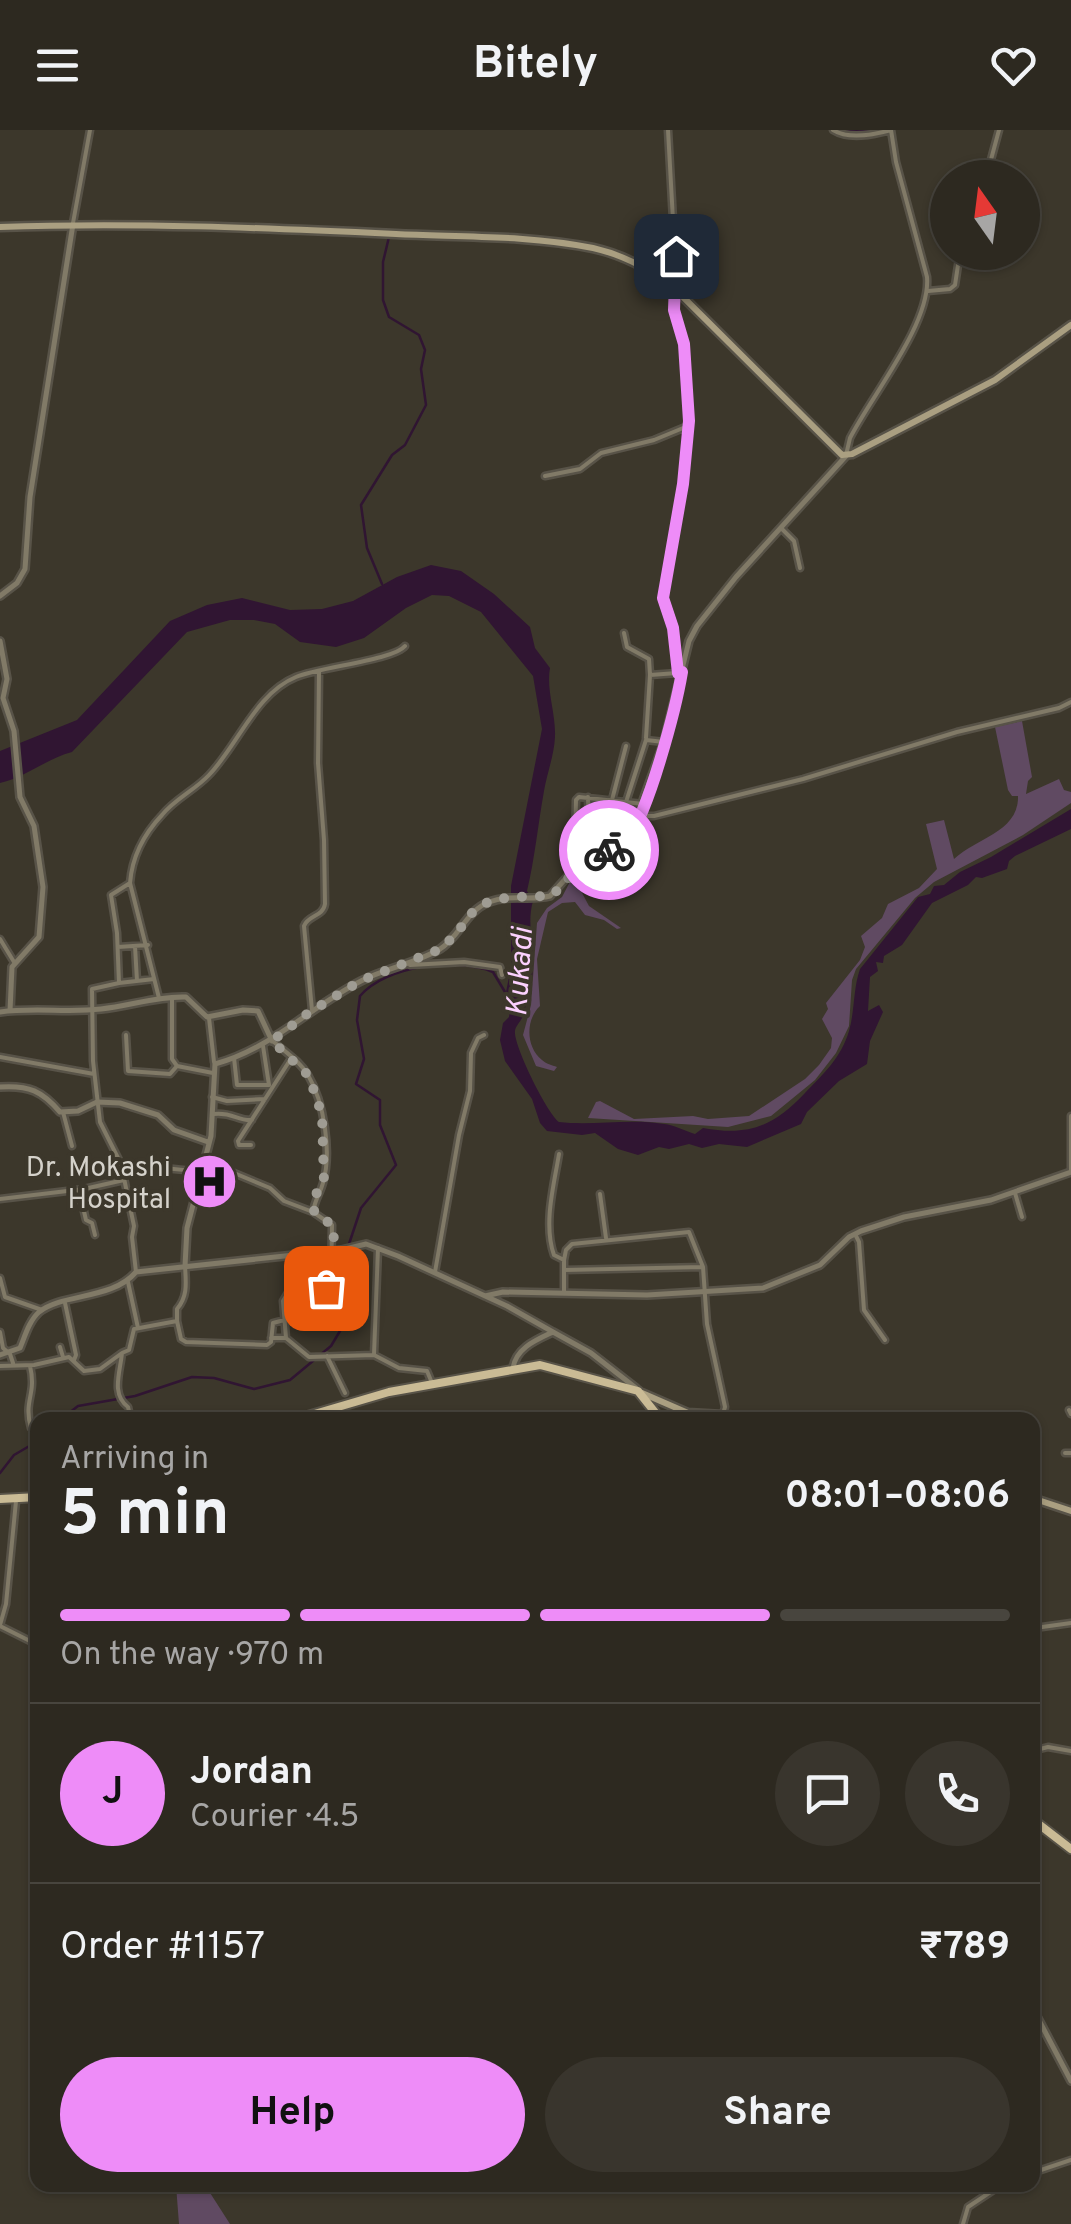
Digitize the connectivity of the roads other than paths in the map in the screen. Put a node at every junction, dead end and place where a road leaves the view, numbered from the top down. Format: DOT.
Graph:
graph roads {
  1 [pos="90,130"];
  2 [pos="668,130"];
  3 [pos="832,130"];
  4 [pos="891,130"];
  5 [pos="999,130"];
  6 [pos="991,160"];
  7 [pos="74,223"];
  8 [pos="0,227"];
  9 [pos="957,270"];
  10 [pos="674,288"];
  11 [pos="928,291"];
  12 [pos="1071,325"];
  13 [pos="688,426"];
  14 [pos="846,456"];
  15 [pos="546,476"];
  16 [pos="781,528"];
  17 [pos="800,568"];
  18 [pos="0,596"];
  19 [pos="624,633"];
  20 [pos="0,641"];
  21 [pos="406,646"];
  22 [pos="319,671"];
  23 [pos="680,673"];
  24 [pos="650,675"];
  25 [pos="1071,702"];
  26 [pos="646,740"];
  27 [pos="664,742"];
  28 [pos="626,746"];
  29 [pos="588,797"];
  30 [pos="610,800"];
  31 [pos="625,801"];
  32 [pos="644,804"];
  33 [pos="640,816"];
  34 [pos="616,832"];
  35 [pos="618,846"];
  36 [pos="596,857"];
  37 [pos="581,863"];
  38 [pos="130,884"];
  39 [pos="0,939"];
  40 [pos="135,946"];
  41 [pos="148,946"];
  42 [pos="118,947"];
  43 [pos="14,962"];
  44 [pos="390,969"];
  45 [pos="502,975"];
  46 [pos="156,978"];
  47 [pos="137,981"];
  48 [pos="119,983"];
  49 [pos="172,996"];
  50 [pos="159,998"];
  51 [pos="92,1010"];
  52 [pos="10,1011"];
  53 [pos="312,1011"];
  54 [pos="0,1012"];
  55 [pos="209,1018"];
  56 [pos="126,1035"];
  57 [pos="484,1036"];
  58 [pos="272,1041"];
  59 [pos="263,1046"];
  60 [pos="0,1056"];
  61 [pos="292,1057"];
  62 [pos="234,1058"];
  63 [pos="215,1064"];
  64 [pos="177,1066"];
  65 [pos="213,1073"];
  66 [pos="94,1074"];
  67 [pos="270,1085"];
  68 [pos="0,1087"];
  69 [pos="271,1093"];
  70 [pos="212,1096"];
  71 [pos="265,1099"];
  72 [pos="98,1102"];
  73 [pos="64,1112"];
  74 [pos="212,1114"];
  75 [pos="1071,1116"];
  76 [pos="252,1120"];
  77 [pos="210,1142"];
  78 [pos="251,1145"];
  79 [pos="72,1146"];
  80 [pos="559,1154"];
  81 [pos="206,1161"];
  82 [pos="121,1164"];
  83 [pos="1071,1171"];
  84 [pos="201,1173"];
  85 [pos="124,1180"];
  86 [pos="79,1190"];
  87 [pos="1014,1192"];
  88 [pos="600,1194"];
  89 [pos="0,1199"];
  90 [pos="314,1212"];
  91 [pos="1022,1216"];
  92 [pos="855,1234"];
  93 [pos="96,1235"];
  94 [pos="606,1238"];
  95 [pos="378,1248"];
  96 [pos="331,1250"];
  97 [pos="564,1260"];
  98 [pos="185,1266"];
  99 [pos="703,1266"];
  100 [pos="564,1270"];
  101 [pos="136,1272"];
  102 [pos="435,1272"];
  103 [pos="0,1278"];
  104 [pos="128,1282"];
  105 [pos="705,1291"];
  106 [pos="564,1294"];
  107 [pos="485,1296"];
  108 [pos="5,1297"];
  109 [pos="66,1303"];
  110 [pos="0,1304"];
  111 [pos="42,1310"];
  112 [pos="310,1313"];
  113 [pos="284,1319"];
  114 [pos="178,1321"];
  115 [pos="138,1328"];
  116 [pos="0,1332"];
  117 [pos="552,1332"];
  118 [pos="271,1338"];
  119 [pos="286,1338"];
  120 [pos="884,1340"];
  121 [pos="60,1347"];
  122 [pos="8,1352"];
  123 [pos="122,1353"];
  124 [pos="0,1355"];
  125 [pos="374,1355"];
  126 [pos="328,1356"];
  127 [pos="63,1358"];
  128 [pos="74,1360"];
  129 [pos="13,1364"];
  130 [pos="0,1366"];
  131 [pos="30,1366"];
  132 [pos="513,1368"];
  133 [pos="432,1383"];
  134 [pos="638,1390"];
  135 [pos="345,1393"];
  136 [pos="130,1412"];
  137 [pos="321,1412"];
  138 [pos="655,1412"];
  139 [pos="701,1412"];
  140 [pos="724,1412"];
  141 [pos="30,1423"];
  142 [pos="30,1498"];
  143 [pos="0,1499"];
  144 [pos="16,1500"];
  145 [pos="1040,1501"];
  146 [pos="1071,1511"];
  147 [pos="1071,1622"];
  148 [pos="0,1625"];
  149 [pos="1040,1627"];
  150 [pos="30,1640"];
  151 [pos="1040,1750"];
  152 [pos="1071,1751"];
  153 [pos="1040,1825"];
  154 [pos="1071,1848"];
  155 [pos="1040,2022"];
  156 [pos="1071,2081"];
  157 [pos="1071,2160"];
  158 [pos="1040,2170"];
  159 [pos="990,2192"];
  160 [pos="963,2224"];
  1 -- 7 [label="street"];
  2 -- 10 [label="street"];
  3 -- 4 [label="street"];
  4 -- 11 [label="street"];
  5 -- 6 [label="street"];
  7 -- 8 [label="main road"];
  7 -- 10 [label="main road"];
  7 -- 18 [label="street"];
  9 -- 11 [label="street"];
  10 -- 13 [label="street"];
  10 -- 14 [label="main road"];
  11 -- 14 [label="street"];
  12 -- 14 [label="main road"];
  13 -- 15 [label="street"];
  13 -- 23 [label="street"];
  14 -- 16 [label="street"];
  16 -- 17 [label="street"];
  16 -- 23 [label="street"];
  19 -- 24 [label="street"];
  20 -- 43 [label="street"];
  21 -- 22 [label="street"];
  22 -- 38 [label="street"];
  22 -- 53 [label="street"];
  23 -- 24 [label="street"];
  23 -- 27 [label="street"];
  24 -- 26 [label="street"];
  25 -- 33 [label="street"];
  26 -- 27 [label="street"];
  26 -- 31 [label="street"];
  27 -- 32 [label="street"];
  28 -- 30 [label="street"];
  29 -- 30 [label="street"];
  29 -- 36 [label="street"];
  29 -- 37 [label="street"];
  30 -- 31 [label="street"];
  30 -- 34 [label="street"];
  31 -- 32 [label="street"];
  31 -- 34 [label="street"];
  32 -- 33 [label="street"];
  33 -- 35 [label="street"];
  34 -- 35 [label="street"];
  35 -- 36 [label="street"];
  36 -- 37 [label="street"];
  37 -- 44 [label="street"];
  38 -- 41 [label="street"];
  38 -- 42 [label="street"];
  39 -- 43 [label="street"];
  40 -- 41 [label="street"];
  40 -- 42 [label="street"];
  40 -- 47 [label="street"];
  41 -- 46 [label="street"];
  42 -- 48 [label="street"];
  43 -- 52 [label="street"];
  44 -- 45 [label="street"];
  44 -- 53 [label="street"];
  46 -- 47 [label="street"];
  46 -- 50 [label="street"];
  47 -- 48 [label="street"];
  48 -- 51 [label="street"];
  49 -- 50 [label="street"];
  49 -- 55 [label="street"];
  49 -- 64 [label="street"];
  50 -- 51 [label="street"];
  51 -- 52 [label="street"];
  51 -- 66 [label="street"];
  52 -- 54 [label="street"];
  53 -- 58 [label="street"];
  55 -- 58 [label="street"];
  55 -- 63 [label="street"];
  56 -- 64 [label="street"];
  57 -- 102 [label="street"];
  58 -- 59 [label="street"];
  58 -- 61 [label="street"];
  59 -- 62 [label="street"];
  59 -- 67 [label="street"];
  60 -- 66 [label="street"];
  61 -- 69 [label="street"];
  61 -- 90 [label="street"];
  62 -- 63 [label="street"];
  62 -- 67 [label="street"];
  63 -- 65 [label="street"];
  64 -- 65 [label="street"];
  65 -- 70 [label="street"];
  66 -- 72 [label="street"];
  67 -- 69 [label="street"];
  68 -- 73 [label="street"];
  69 -- 71 [label="street"];
  70 -- 71 [label="street"];
  70 -- 74 [label="street"];
  71 -- 76 [label="street"];
  72 -- 73 [label="street"];
  72 -- 77 [label="street"];
  72 -- 82 [label="street"];
  73 -- 79 [label="street"];
  74 -- 76 [label="street"];
  74 -- 77 [label="street"];
  75 -- 83 [label="street"];
  76 -- 78 [label="street"];
  77 -- 81 [label="street"];
  80 -- 97 [label="street"];
  81 -- 84 [label="street"];
  81 -- 90 [label="street"];
  82 -- 84 [label="street"];
  82 -- 85 [label="street"];
  83 -- 87 [label="street"];
  84 -- 98 [label="street"];
  85 -- 86 [label="street"];
  85 -- 101 [label="street"];
  86 -- 89 [label="street"];
  86 -- 93 [label="street"];
  87 -- 91 [label="street"];
  87 -- 92 [label="street"];
  88 -- 94 [label="street"];
  90 -- 96 [label="street"];
  92 -- 105 [label="street"];
  92 -- 120 [label="street"];
  94 -- 97 [label="street"];
  94 -- 99 [label="street"];
  95 -- 96 [label="street"];
  95 -- 102 [label="street"];
  95 -- 125 [label="street"];
  96 -- 98 [label="street"];
  96 -- 113 [label="street"];
  97 -- 100 [label="street"];
  98 -- 101 [label="street"];
  98 -- 114 [label="street"];
  99 -- 100 [label="street"];
  99 -- 105 [label="street"];
  100 -- 106 [label="street"];
  101 -- 104 [label="street"];
  102 -- 107 [label="street"];
  103 -- 108 [label="street"];
  104 -- 109 [label="street"];
  104 -- 115 [label="street"];
  105 -- 106 [label="street"];
  105 -- 140 [label="street"];
  106 -- 107 [label="street"];
  107 -- 117 [label="street"];
  108 -- 110 [label="street"];
  108 -- 111 [label="street"];
  109 -- 111 [label="street"];
  109 -- 128 [label="street"];
  111 -- 122 [label="street"];
  112 -- 113 [label="street"];
  113 -- 118 [label="street"];
  113 -- 119 [label="street"];
  114 -- 115 [label="street"];
  114 -- 118 [label="street"];
  115 -- 123 [label="street"];
  116 -- 122 [label="street"];
  117 -- 132 [label="street"];
  117 -- 134 [label="street"];
  118 -- 119 [label="street"];
  119 -- 126 [label="street"];
  121 -- 127 [label="street"];
  122 -- 124 [label="street"];
  122 -- 129 [label="street"];
  123 -- 128 [label="street"];
  123 -- 136 [label="street"];
  125 -- 126 [label="street"];
  125 -- 133 [label="street"];
  126 -- 135 [label="street"];
  127 -- 128 [label="street"];
  127 -- 131 [label="street"];
  129 -- 130 [label="street"];
  129 -- 131 [label="street"];
  131 -- 141 [label="street"];
  132 -- 133 [label="main road"];
  132 -- 134 [label="main road"];
  133 -- 137 [label="main road"];
  134 -- 138 [label="main road"];
  134 -- 139 [label="main road"];
  142 -- 144 [label="main road"];
  143 -- 144 [label="main road"];
  144 -- 148 [label="street"];
  145 -- 146 [label="main road"];
  147 -- 149 [label="street"];
  148 -- 150 [label="street"];
  151 -- 152 [label="street"];
  153 -- 154 [label="main road"];
  155 -- 156 [label="street"];
  157 -- 158 [label="street"];
  159 -- 160 [label="street"];
}
